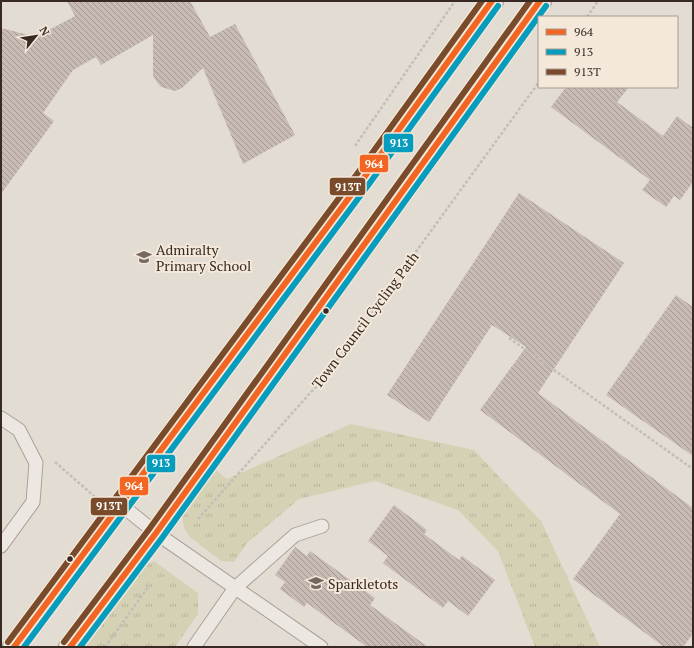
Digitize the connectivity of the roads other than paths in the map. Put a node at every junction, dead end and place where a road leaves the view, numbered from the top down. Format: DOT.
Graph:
graph roads {
  1 [pos="492,1"];
  2 [pos="540,1"];
  3 [pos="1,418"];
  4 [pos="111,503"];
  5 [pos="322,526"];
  6 [pos="156,533"];
  7 [pos="1,546"];
  8 [pos="235,588"];
  9 [pos="14,647"];
  10 [pos="70,647"];
  11 [pos="194,647"];
  12 [pos="321,647"];
  1 -- 4 [label="street"];
  2 -- 6 [label="street"];
  3 -- 7 [label="lane"];
  4 -- 6 [label="lane"];
  4 -- 9 [label="street"];
  5 -- 8 [label="lane"];
  6 -- 8 [label="lane"];
  6 -- 10 [label="street"];
  8 -- 11 [label="lane"];
  8 -- 12 [label="lane"];
}
